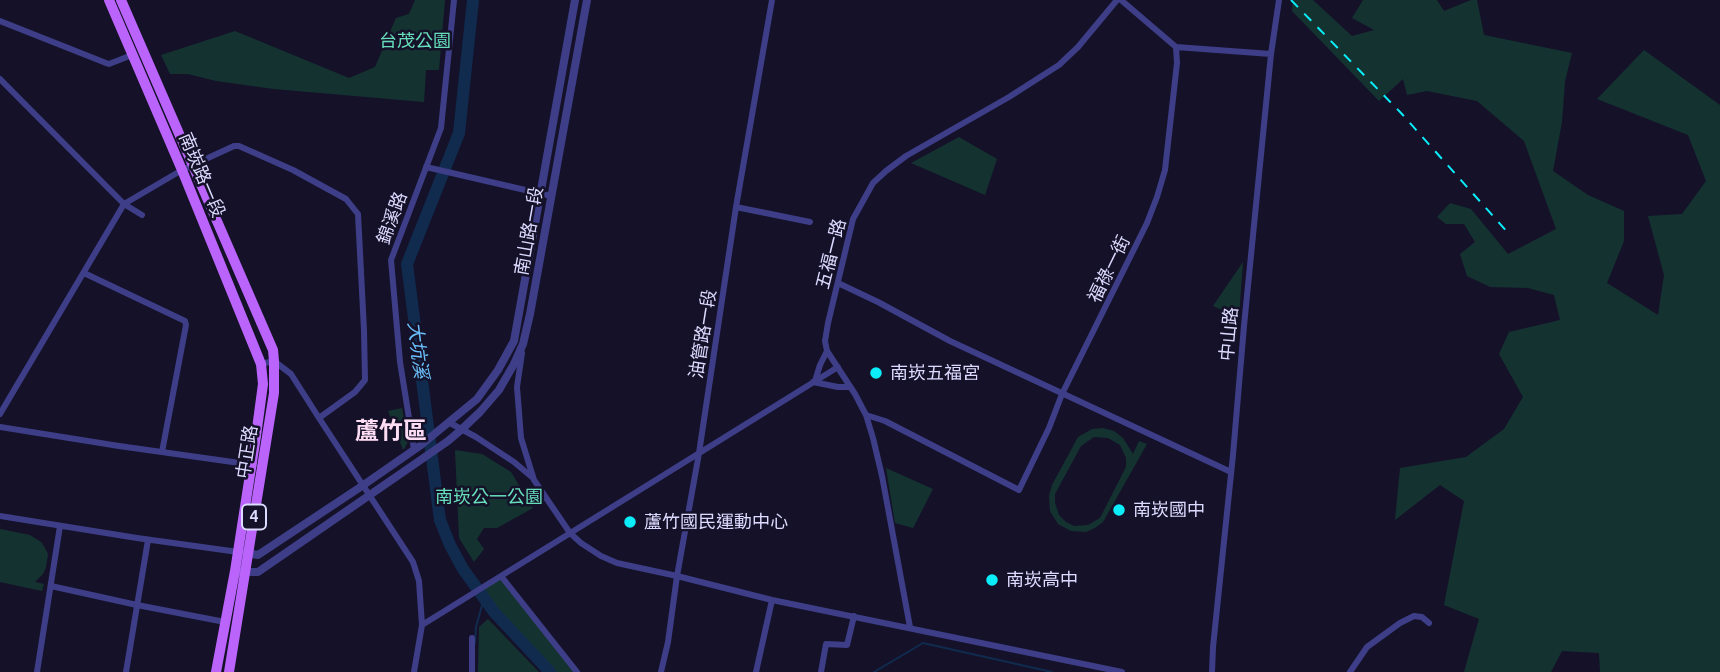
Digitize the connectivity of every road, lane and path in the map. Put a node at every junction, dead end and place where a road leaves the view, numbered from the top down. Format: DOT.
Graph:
graph roads {
  1 [pos="108,0"];
  2 [pos="121,0"];
  3 [pos="454,0"];
  4 [pos="575,0"];
  5 [pos="587,0"];
  6 [pos="772,0"];
  7 [pos="1119,0"];
  8 [pos="1279,0"];
  9 [pos="0,20"];
  10 [pos="568,45"];
  11 [pos="578,46"];
  12 [pos="1176,47"];
  13 [pos="1271,54"];
  14 [pos="132,55"];
  15 [pos="0,79"];
  16 [pos="426,167"];
  17 [pos="187,168"];
  18 [pos="542,194"];
  19 [pos="551,196"];
  20 [pos="124,204"];
  21 [pos="736,206"];
  22 [pos="142,215"];
  23 [pos="810,222"];
  24 [pos="84,273"];
  25 [pos="838,283"];
  26 [pos="523,344"];
  27 [pos="827,351"];
  28 [pos="274,361"];
  29 [pos="261,364"];
  30 [pos="838,367"];
  31 [pos="814,382"];
  32 [pos="850,387"];
  33 [pos="1062,394"];
  34 [pos="0,414"];
  35 [pos="866,415"];
  36 [pos="318,418"];
  37 [pos="450,423"];
  38 [pos="0,427"];
  39 [pos="461,429"];
  40 [pos="417,447"];
  41 [pos="162,452"];
  42 [pos="699,453"];
  43 [pos="257,465"];
  44 [pos="1231,472"];
  45 [pos="534,480"];
  46 [pos="362,486"];
  47 [pos="368,495"];
  48 [pos="0,516"];
  49 [pos="60,526"];
  50 [pos="570,533"];
  51 [pos="148,540"];
  52 [pos="243,553"];
  53 [pos="240,571"];
  54 [pos="501,576"];
  55 [pos="677,576"];
  56 [pos="51,586"];
  57 [pos="772,600"];
  58 [pos="137,606"];
  59 [pos="854,616"];
  60 [pos="225,622"];
  61 [pos="1429,623"];
  62 [pos="422,625"];
  63 [pos="910,627"];
  64 [pos="472,638"];
  65 [pos="37,672"];
  66 [pos="126,672"];
  67 [pos="216,672"];
  68 [pos="229,672"];
  69 [pos="414,672"];
  70 [pos="471,672"];
  71 [pos="577,672"];
  72 [pos="661,672"];
  73 [pos="756,672"];
  74 [pos="821,672"];
  75 [pos="1122,672"];
  76 [pos="1212,672"];
  77 [pos="1350,672"];
  1 -- 14 [label="main road, 南崁路一段 / 4"];
  2 -- 17 [label="main road, 南崁路一段 / 4"];
  3 -- 16 [label="street, 錦溪路"];
  4 -- 10 [label="street, 南山路一段"];
  5 -- 11 [label="street, 南山路一段"];
  6 -- 21 [label="street, 油管路一段"];
  7 -- 12 [label="street"];
  7 -- 25 [label="street, 五福一路"];
  8 -- 13 [label="street, 中山路"];
  9 -- 14 [label="street"];
  10 -- 11 [label="street"];
  10 -- 18 [label="street, 南山路一段"];
  11 -- 19 [label="street, 南山路一段"];
  12 -- 13 [label="street"];
  12 -- 33 [label="street, 福祿一街"];
  13 -- 44 [label="street, 中山路"];
  14 -- 17 [label="main road, 南崁路一段 / 4"];
  15 -- 20 [label="street"];
  16 -- 18 [label="street"];
  16 -- 40 [label="street, 錦溪路"];
  17 -- 20 [label="street"];
  17 -- 28 [label="main road, 南崁路一段 / 4"];
  17 -- 29 [label="main road, 南崁路一段 / 4"];
  17 -- 36 [label="street"];
  18 -- 19 [label="street"];
  18 -- 37 [label="street, 南山路一段"];
  19 -- 26 [label="street, 南山路一段"];
  20 -- 22 [label="street"];
  20 -- 24 [label="street"];
  21 -- 23 [label="street"];
  21 -- 42 [label="street, 油管路一段"];
  24 -- 34 [label="street"];
  24 -- 41 [label="street"];
  25 -- 27 [label="street, 五福一路"];
  25 -- 33 [label="street"];
  26 -- 39 [label="street, 南山路一段"];
  26 -- 45 [label="street"];
  27 -- 30 [label="street"];
  27 -- 31 [label="street, 五福一路"];
  28 -- 29 [label="street"];
  28 -- 36 [label="street"];
  28 -- 43 [label="main road, 中正路 / 4"];
  29 -- 43 [label="main road, 中正路 / 4"];
  30 -- 31 [label="street"];
  30 -- 32 [label="street"];
  31 -- 32 [label="street"];
  31 -- 42 [label="street"];
  32 -- 35 [label="street"];
  33 -- 35 [label="street, 福祿一街"];
  33 -- 44 [label="street"];
  35 -- 63 [label="street"];
  36 -- 46 [label="street"];
  37 -- 39 [label="street"];
  37 -- 40 [label="street, 南山路一段"];
  38 -- 41 [label="street"];
  39 -- 45 [label="street"];
  39 -- 47 [label="street, 南山路一段"];
  40 -- 46 [label="street"];
  41 -- 43 [label="street"];
  42 -- 50 [label="street"];
  42 -- 55 [label="street, 油管路一段"];
  43 -- 52 [label="main road, 中正路 / 4"];
  44 -- 76 [label="street, 中山路"];
  45 -- 50 [label="street"];
  46 -- 47 [label="street"];
  46 -- 52 [label="street"];
  47 -- 53 [label="street"];
  47 -- 62 [label="street"];
  48 -- 49 [label="street"];
  49 -- 51 [label="street"];
  49 -- 56 [label="street"];
  50 -- 54 [label="street"];
  50 -- 55 [label="street"];
  51 -- 52 [label="street"];
  51 -- 58 [label="street"];
  52 -- 53 [label="main road, 中正路 / 4"];
  53 -- 60 [label="main road, 中正路 / 4"];
  53 -- 68 [label="main road, 中正路 / 4"];
  54 -- 62 [label="street"];
  54 -- 71 [label="street"];
  55 -- 57 [label="street"];
  55 -- 72 [label="street, 油管路一段"];
  56 -- 58 [label="street"];
  56 -- 65 [label="street"];
  57 -- 59 [label="street"];
  57 -- 73 [label="street"];
  58 -- 60 [label="street"];
  58 -- 66 [label="street"];
  59 -- 63 [label="street"];
  59 -- 74 [label="street"];
  60 -- 67 [label="main road, 中正路 / 4"];
  61 -- 77 [label="street"];
  62 -- 69 [label="street"];
  63 -- 75 [label="street"];
  64 -- 70 [label="street"];
}
